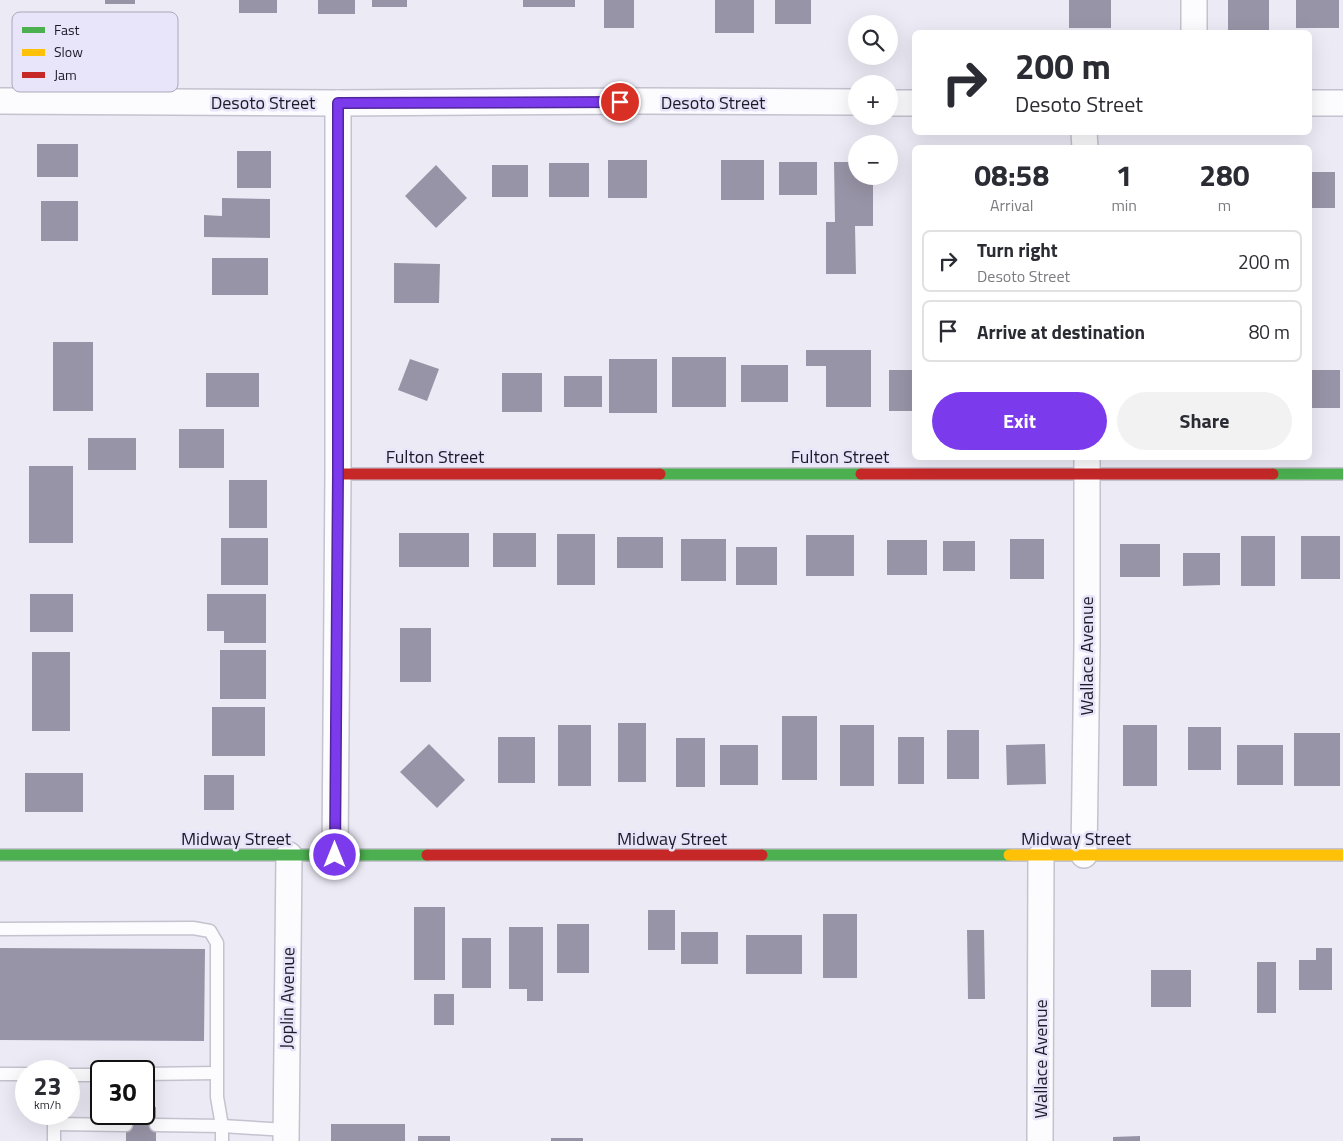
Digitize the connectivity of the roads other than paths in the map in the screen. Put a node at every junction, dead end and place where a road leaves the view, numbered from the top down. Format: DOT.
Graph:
graph roads {
  1 [pos="1194,0"];
  2 [pos="1194,30"];
  3 [pos="0,101"];
  4 [pos="848,102"];
  5 [pos="338,103"];
  6 [pos="898,103"];
  7 [pos="912,103"];
  8 [pos="1312,103"];
  9 [pos="1343,103"];
  10 [pos="1087,465"];
  11 [pos="338,474"];
  12 [pos="1343,474"];
  13 [pos="0,855"];
  14 [pos="289,855"];
  15 [pos="335,855"];
  16 [pos="1084,855"];
  17 [pos="1343,855"];
  18 [pos="1041,856"];
  19 [pos="0,929"];
  20 [pos="216,1073"];
  21 [pos="0,1074"];
  22 [pos="15,1074"];
  23 [pos="155,1074"];
  24 [pos="54,1125"];
  25 [pos="156,1125"];
  26 [pos="222,1126"];
  27 [pos="286,1135"];
  28 [pos="54,1141"];
  29 [pos="222,1141"];
  30 [pos="1040,1141"];
  1 -- 2 [label="street"];
  3 -- 5 [label="street, Desoto Street"];
  4 -- 5 [label="street, Desoto Street"];
  5 -- 11 [label="street"];
  6 -- 7 [label="street"];
  8 -- 9 [label="street"];
  10 -- 11 [label="street, Fulton Street"];
  10 -- 12 [label="street, Fulton Street"];
  10 -- 16 [label="street, Wallace Avenue"];
  11 -- 15 [label="street"];
  13 -- 14 [label="street, Midway Street"];
  14 -- 15 [label="street, Midway Street"];
  14 -- 27 [label="street, Joplin Avenue"];
  15 -- 18 [label="street, Midway Street"];
  16 -- 17 [label="street, Midway Street"];
  16 -- 18 [label="street, Midway Street"];
  18 -- 30 [label="street, Wallace Avenue"];
  19 -- 20 [label="lane"];
  20 -- 23 [label="lane"];
  20 -- 26 [label="lane"];
  21 -- 22 [label="lane"];
  24 -- 28 [label="lane"];
  25 -- 26 [label="lane"];
  26 -- 27 [label="lane"];
  26 -- 29 [label="lane"];
}
